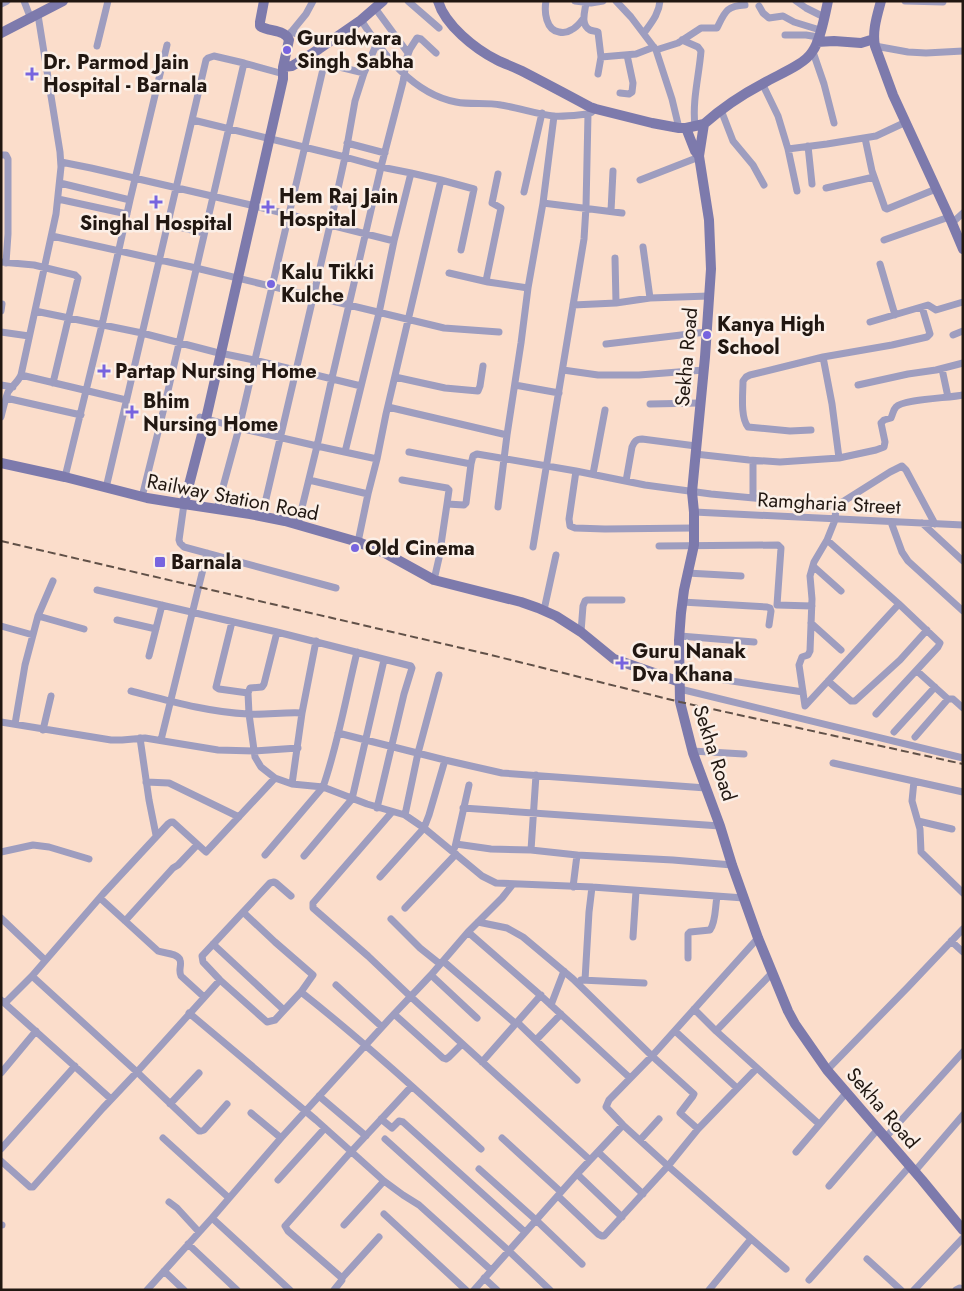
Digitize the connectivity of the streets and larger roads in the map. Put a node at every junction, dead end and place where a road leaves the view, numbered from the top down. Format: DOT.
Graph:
graph roads {
  1 [pos="7,1"];
  2 [pos="24,1"];
  3 [pos="108,1"];
  4 [pos="264,1"];
  5 [pos="313,1"];
  6 [pos="408,1"];
  7 [pos="438,1"];
  8 [pos="546,1"];
  9 [pos="575,1"];
  10 [pos="602,1"];
  11 [pos="616,1"];
  12 [pos="660,1"];
  13 [pos="796,1"];
  14 [pos="828,1"];
  15 [pos="881,1"];
  16 [pos="905,1"];
  17 [pos="943,2"];
  18 [pos="57,3"];
  19 [pos="586,3"];
  20 [pos="1,4"];
  21 [pos="379,5"];
  22 [pos="745,5"];
  23 [pos="759,6"];
  24 [pos="34,17"];
  25 [pos="824,17"];
  26 [pos="583,19"];
  27 [pos="361,20"];
  28 [pos="439,28"];
  29 [pos="1,33"];
  30 [pos="289,34"];
  31 [pos="644,34"];
  32 [pos="785,35"];
  33 [pos="819,36"];
  34 [pos="682,40"];
  35 [pos="874,42"];
  36 [pos="376,43"];
  37 [pos="326,44"];
  38 [pos="167,45"];
  39 [pos="97,46"];
  40 [pos="655,49"];
  41 [pos="963,51"];
  42 [pos="813,52"];
  43 [pos="408,53"];
  44 [pos="436,53"];
  45 [pos="627,56"];
  46 [pos="601,57"];
  47 [pos="244,63"];
  48 [pos="282,70"];
  49 [pos="364,73"];
  50 [pos="404,73"];
  51 [pos="598,74"];
  52 [pos="762,83"];
  53 [pos="620,93"];
  54 [pos="721,110"];
  55 [pos="592,112"];
  56 [pos="542,113"];
  57 [pos="554,116"];
  58 [pos="193,120"];
  59 [pos="906,122"];
  60 [pos="834,124"];
  61 [pos="691,126"];
  62 [pos="228,129"];
  63 [pos="266,138"];
  64 [pos="865,138"];
  65 [pos="347,144"];
  66 [pos="808,146"];
  67 [pos="305,148"];
  68 [pos="788,149"];
  69 [pos="384,153"];
  70 [pos="1,155"];
  71 [pos="699,156"];
  72 [pos="345,157"];
  73 [pos="61,162"];
  74 [pos="381,167"];
  75 [pos="613,171"];
  76 [pos="411,173"];
  77 [pos="498,174"];
  78 [pos="874,178"];
  79 [pos="135,179"];
  80 [pos="442,180"];
  81 [pos="640,180"];
  82 [pos="60,183"];
  83 [pos="812,184"];
  84 [pos="764,185"];
  85 [pos="176,188"];
  86 [pos="826,188"];
  87 [pos="936,189"];
  88 [pos="798,191"];
  89 [pos="524,192"];
  90 [pos="212,196"];
  91 [pos="58,199"];
  92 [pos="130,200"];
  93 [pos="543,203"];
  94 [pos="252,205"];
  95 [pos="586,208"];
  96 [pos="611,211"];
  97 [pos="622,213"];
  98 [pos="963,213"];
  99 [pos="127,214"];
  100 [pos="289,215"];
  101 [pos="951,220"];
  102 [pos="167,224"];
  103 [pos="330,225"];
  104 [pos="204,232"];
  105 [pos="366,233"];
  106 [pos="52,236"];
  107 [pos="394,240"];
  108 [pos="884,240"];
  109 [pos="643,248"];
  110 [pos="963,249"];
  111 [pos="461,250"];
  112 [pos="118,251"];
  113 [pos="615,258"];
  114 [pos="158,259"];
  115 [pos="4,262"];
  116 [pos="880,264"];
  117 [pos="45,267"];
  118 [pos="196,268"];
  119 [pos="449,273"];
  120 [pos="235,278"];
  121 [pos="486,281"];
  122 [pos="272,287"];
  123 [pos="528,288"];
  124 [pos="709,296"];
  125 [pos="313,297"];
  126 [pos="650,298"];
  127 [pos="963,302"];
  128 [pos="616,303"];
  129 [pos="349,305"];
  130 [pos="573,305"];
  131 [pos="922,307"];
  132 [pos="35,311"];
  133 [pos="379,313"];
  134 [pos="895,315"];
  135 [pos="69,318"];
  136 [pos="409,319"];
  137 [pos="870,322"];
  138 [pos="102,325"];
  139 [pos="963,331"];
  140 [pos="1,332"];
  141 [pos="499,332"];
  142 [pos="706,332"];
  143 [pos="142,333"];
  144 [pos="953,335"];
  145 [pos="29,336"];
  146 [pos="178,343"];
  147 [pos="606,344"];
  148 [pos="218,352"];
  149 [pos="823,357"];
  150 [pos="254,360"];
  151 [pos="963,363"];
  152 [pos="483,366"];
  153 [pos="942,369"];
  154 [pos="296,370"];
  155 [pos="563,370"];
  156 [pos="704,370"];
  157 [pos="21,375"];
  158 [pos="395,377"];
  159 [pos="332,378"];
  160 [pos="53,383"];
  161 [pos="1,385"];
  162 [pos="515,385"];
  163 [pos="858,385"];
  164 [pos="13,386"];
  165 [pos="361,386"];
  166 [pos="87,391"];
  167 [pos="559,393"];
  168 [pos="963,395"];
  169 [pos="948,397"];
  170 [pos="6,398"];
  171 [pos="126,400"];
  172 [pos="700,403"];
  173 [pos="650,404"];
  174 [pos="388,407"];
  175 [pos="605,410"];
  176 [pos="81,415"];
  177 [pos="1,416"];
  178 [pos="203,418"];
  179 [pos="239,428"];
  180 [pos="811,430"];
  181 [pos="507,435"];
  182 [pos="280,437"];
  183 [pos="318,446"];
  184 [pos="695,450"];
  185 [pos="345,452"];
  186 [pos="409,452"];
  187 [pos="504,458"];
  188 [pos="838,458"];
  189 [pos="377,459"];
  190 [pos="754,461"];
  191 [pos="1,463"];
  192 [pos="471,464"];
  193 [pos="546,466"];
  194 [pos="576,471"];
  195 [pos="593,474"];
  196 [pos="65,477"];
  197 [pos="309,480"];
  198 [pos="402,480"];
  199 [pos="626,481"];
  200 [pos="106,488"];
  201 [pos="692,492"];
  202 [pos="368,494"];
  203 [pos="142,496"];
  204 [pos="753,498"];
  205 [pos="181,504"];
  206 [pos="447,504"];
  207 [pos="836,506"];
  208 [pos="498,507"];
  209 [pos="217,509"];
  210 [pos="694,512"];
  211 [pos="262,516"];
  212 [pos="835,520"];
  213 [pos="891,522"];
  214 [pos="922,523"];
  215 [pos="298,524"];
  216 [pos="935,524"];
  217 [pos="963,525"];
  218 [pos="693,528"];
  219 [pos="827,540"];
  220 [pos="358,542"];
  221 [pos="694,545"];
  222 [pos="659,546"];
  223 [pos="533,547"];
  224 [pos="207,553"];
  225 [pos="556,555"];
  226 [pos="963,561"];
  227 [pos="813,566"];
  228 [pos="688,573"];
  229 [pos="741,576"];
  230 [pos="434,580"];
  231 [pos="52,581"];
  232 [pos="336,588"];
  233 [pos="97,590"];
  234 [pos="841,591"];
  235 [pos="622,600"];
  236 [pos="682,602"];
  237 [pos="899,604"];
  238 [pos="162,605"];
  239 [pos="812,606"];
  240 [pos="544,610"];
  241 [pos="963,611"];
  242 [pos="192,612"];
  243 [pos="38,616"];
  244 [pos="117,620"];
  245 [pos="232,622"];
  246 [pos="811,623"];
  247 [pos="769,625"];
  248 [pos="1,626"];
  249 [pos="84,629"];
  250 [pos="156,629"];
  251 [pos="927,630"];
  252 [pos="277,632"];
  253 [pos="580,632"];
  254 [pos="33,635"];
  255 [pos="680,636"];
  256 [pos="316,641"];
  257 [pos="754,642"];
  258 [pos="841,650"];
  259 [pos="357,652"];
  260 [pos="149,656"];
  261 [pos="384,660"];
  262 [pos="917,671"];
  263 [pos="439,675"];
  264 [pos="680,681"];
  265 [pos="828,681"];
  266 [pos="935,687"];
  267 [pos="131,691"];
  268 [pos="803,692"];
  269 [pos="248,693"];
  270 [pos="50,696"];
  271 [pos="948,699"];
  272 [pos="170,702"];
  273 [pos="805,706"];
  274 [pos="963,708"];
  275 [pos="302,713"];
  276 [pos="249,714"];
  277 [pos="876,714"];
  278 [pos="805,719"];
  279 [pos="2,724"];
  280 [pos="15,724"];
  281 [pos="43,730"];
  282 [pos="894,732"];
  283 [pos="338,733"];
  284 [pos="915,737"];
  285 [pos="140,738"];
  286 [pos="161,740"];
  287 [pos="365,740"];
  288 [pos="392,746"];
  289 [pos="298,748"];
  290 [pos="254,751"];
  291 [pos="692,751"];
  292 [pos="418,753"];
  293 [pos="744,754"];
  294 [pos="963,758"];
  295 [pos="445,760"];
  296 [pos="833,763"];
  297 [pos="536,775"];
  298 [pos="275,778"];
  299 [pos="914,781"];
  300 [pos="146,782"];
  301 [pos="292,784"];
  302 [pos="469,785"];
  303 [pos="323,787"];
  304 [pos="706,788"];
  305 [pos="963,792"];
  306 [pos="352,799"];
  307 [pos="377,808"];
  308 [pos="463,808"];
  309 [pos="392,812"];
  310 [pos="534,813"];
  311 [pos="406,815"];
  312 [pos="239,816"];
  313 [pos="918,821"];
  314 [pos="720,826"];
  315 [pos="424,828"];
  316 [pos="952,829"];
  317 [pos="156,836"];
  318 [pos="456,844"];
  319 [pos="197,845"];
  320 [pos="531,850"];
  321 [pos="1,852"];
  322 [pos="455,853"];
  323 [pos="265,855"];
  324 [pos="577,855"];
  325 [pos="304,856"];
  326 [pos="89,859"];
  327 [pos="732,865"];
  328 [pos="380,876"];
  329 [pos="513,884"];
  330 [pos="573,887"];
  331 [pos="592,887"];
  332 [pos="636,891"];
  333 [pos="963,893"];
  334 [pos="291,896"];
  335 [pos="717,896"];
  336 [pos="100,898"];
  337 [pos="744,898"];
  338 [pos="405,908"];
  339 [pos="243,912"];
  340 [pos="1,918"];
  341 [pos="391,919"];
  342 [pos="125,921"];
  343 [pos="478,922"];
  344 [pos="963,929"];
  345 [pos="468,932"];
  346 [pos="633,937"];
  347 [pos="758,938"];
  348 [pos="951,941"];
  349 [pos="213,944"];
  350 [pos="963,952"];
  351 [pos="688,958"];
  352 [pos="45,960"];
  353 [pos="442,962"];
  354 [pos="564,971"];
  355 [pos="772,973"];
  356 [pos="430,975"];
  357 [pos="32,976"];
  358 [pos="573,979"];
  359 [pos="220,980"];
  360 [pos="585,980"];
  361 [pos="644,983"];
  362 [pos="336,985"];
  363 [pos="301,992"];
  364 [pos="540,995"];
  365 [pos="204,997"];
  366 [pos="410,997"];
  367 [pos="3,1002"];
  368 [pos="551,1004"];
  369 [pos="694,1009"];
  370 [pos="284,1010"];
  371 [pos="189,1013"];
  372 [pos="394,1014"];
  373 [pos="561,1014"];
  374 [pos="476,1018"];
  375 [pos="516,1023"];
  376 [pos="382,1027"];
  377 [pos="36,1031"];
  378 [pos="675,1031"];
  379 [pos="716,1031"];
  380 [pos="536,1040"];
  381 [pos="462,1044"];
  382 [pos="365,1046"];
  383 [pos="963,1052"];
  384 [pos="652,1056"];
  385 [pos="482,1062"];
  386 [pos="75,1066"];
  387 [pos="757,1068"];
  388 [pos="827,1070"];
  389 [pos="138,1072"];
  390 [pos="1,1073"];
  391 [pos="199,1073"];
  392 [pos="630,1078"];
  393 [pos="577,1080"];
  394 [pos="411,1087"];
  395 [pos="737,1088"];
  396 [pos="846,1092"];
  397 [pos="319,1096"];
  398 [pos="111,1099"];
  399 [pos="170,1104"];
  400 [pos="227,1104"];
  401 [pos="306,1112"];
  402 [pos="251,1113"];
  403 [pos="963,1115"];
  404 [pos="381,1119"];
  405 [pos="659,1120"];
  406 [pos="819,1124"];
  407 [pos="623,1125"];
  408 [pos="325,1128"];
  409 [pos="698,1129"];
  410 [pos="878,1129"];
  411 [pos="366,1136"];
  412 [pos="886,1137"];
  413 [pos="163,1138"];
  414 [pos="281,1138"];
  415 [pos="502,1138"];
  416 [pos="385,1139"];
  417 [pos="640,1140"];
  418 [pos="1,1149"];
  419 [pos="481,1149"];
  420 [pos="351,1152"];
  421 [pos="598,1152"];
  422 [pos="796,1152"];
  423 [pos="590,1160"];
  424 [pos="1,1161"];
  425 [pos="668,1166"];
  426 [pos="480,1169"];
  427 [pos="912,1169"];
  428 [pos="577,1174"];
  429 [pos="278,1180"];
  430 [pos="384,1181"];
  431 [pos="829,1186"];
  432 [pos="559,1194"];
  433 [pos="643,1194"];
  434 [pos="229,1198"];
  435 [pos="169,1202"];
  436 [pos="384,1214"];
  437 [pos="622,1216"];
  438 [pos="212,1218"];
  439 [pos="536,1220"];
  440 [pos="344,1226"];
  441 [pos="963,1230"];
  442 [pos="199,1232"];
  443 [pos="525,1232"];
  444 [pos="379,1237"];
  445 [pos="963,1238"];
  446 [pos="751,1239"];
  447 [pos="188,1244"];
  448 [pos="509,1251"];
  449 [pos="868,1259"];
  450 [pos="582,1264"];
  451 [pos="786,1269"];
  452 [pos="491,1270"];
  453 [pos="164,1271"];
  454 [pos="342,1278"];
  455 [pos="484,1278"];
  456 [pos="809,1280"];
  457 [pos="963,1289"];
  458 [pos="147,1290"];
  459 [pos="184,1290"];
  460 [pos="238,1290"];
  461 [pos="290,1290"];
  462 [pos="334,1290"];
  463 [pos="466,1290"];
  464 [pos="474,1290"];
  465 [pos="497,1290"];
  466 [pos="550,1290"];
  467 [pos="709,1290"];
  468 [pos="901,1290"];
  469 [pos="914,1290"];
  470 [pos="956,1290"];
  1 -- 20 [label="street"];
  2 -- 24 [label="street"];
  3 -- 39 [label="street"];
  4 -- 30 [label="street"];
  5 -- 30 [label="street"];
  6 -- 28 [label="street"];
  7 -- 55 [label="street"];
  8 -- 26 [label="street"];
  9 -- 19 [label="street"];
  10 -- 19 [label="street"];
  11 -- 31 [label="street"];
  12 -- 31 [label="street"];
  13 -- 25 [label="street"];
  14 -- 25 [label="street"];
  15 -- 35 [label="street"];
  16 -- 17 [label="street"];
  18 -- 24 [label="street"];
  19 -- 26 [label="street"];
  21 -- 27 [label="street"];
  21 -- 43 [label="street"];
  22 -- 34 [label="street"];
  23 -- 33 [label="street"];
  24 -- 29 [label="street"];
  24 -- 73 [label="street"];
  25 -- 33 [label="street"];
  26 -- 46 [label="street"];
  27 -- 36 [label="street"];
  27 -- 37 [label="street"];
  30 -- 37 [label="street"];
  30 -- 48 [label="street"];
  31 -- 40 [label="street"];
  32 -- 33 [label="street"];
  33 -- 35 [label="street"];
  33 -- 42 [label="street"];
  34 -- 40 [label="street"];
  34 -- 61 [label="street"];
  35 -- 41 [label="street"];
  35 -- 59 [label="street"];
  36 -- 49 [label="street"];
  36 -- 50 [label="street"];
  37 -- 48 [label="street"];
  38 -- 79 [label="street"];
  40 -- 45 [label="street"];
  40 -- 61 [label="street"];
  42 -- 52 [label="street"];
  42 -- 60 [label="street"];
  43 -- 44 [label="street"];
  43 -- 50 [label="street"];
  45 -- 46 [label="street"];
  45 -- 53 [label="street"];
  46 -- 51 [label="street"];
  47 -- 48 [label="street"];
  47 -- 58 [label="street"];
  47 -- 62 [label="street"];
  48 -- 63 [label="street"];
  49 -- 65 [label="street"];
  49 -- 67 [label="street"];
  50 -- 56 [label="street"];
  50 -- 69 [label="street"];
  52 -- 54 [label="street"];
  52 -- 68 [label="street"];
  54 -- 61 [label="street"];
  54 -- 84 [label="street"];
  55 -- 57 [label="street"];
  55 -- 61 [label="street"];
  55 -- 95 [label="street"];
  56 -- 57 [label="street"];
  56 -- 89 [label="street"];
  57 -- 93 [label="street"];
  58 -- 62 [label="street"];
  58 -- 85 [label="street"];
  59 -- 64 [label="street"];
  59 -- 87 [label="street"];
  61 -- 71 [label="street, Sekha Road"];
  61 -- 71 [label="street, Sekha Road"];
  62 -- 63 [label="street"];
  62 -- 90 [label="street"];
  63 -- 67 [label="street"];
  63 -- 94 [label="street"];
  64 -- 66 [label="street"];
  64 -- 78 [label="street"];
  65 -- 69 [label="street"];
  65 -- 72 [label="street"];
  66 -- 68 [label="street"];
  66 -- 83 [label="street"];
  67 -- 72 [label="street"];
  67 -- 100 [label="street"];
  68 -- 88 [label="street"];
  69 -- 74 [label="street"];
  70 -- 115 [label="street"];
  71 -- 81 [label="street"];
  71 -- 124 [label="street, Sekha Road"];
  72 -- 74 [label="street"];
  72 -- 103 [label="street"];
  73 -- 79 [label="street"];
  73 -- 82 [label="street"];
  74 -- 76 [label="street"];
  74 -- 105 [label="street"];
  75 -- 96 [label="street"];
  76 -- 80 [label="street"];
  76 -- 107 [label="street"];
  77 -- 121 [label="street"];
  78 -- 86 [label="street"];
  78 -- 87 [label="street"];
  79 -- 85 [label="street"];
  79 -- 92 [label="street"];
  80 -- 111 [label="street"];
  80 -- 136 [label="street"];
  82 -- 91 [label="street"];
  82 -- 92 [label="street"];
  85 -- 90 [label="street"];
  85 -- 102 [label="street"];
  87 -- 101 [label="street"];
  90 -- 94 [label="street"];
  90 -- 104 [label="street"];
  91 -- 99 [label="street"];
  91 -- 106 [label="street"];
  92 -- 99 [label="street"];
  93 -- 95 [label="street"];
  93 -- 123 [label="street"];
  94 -- 100 [label="street"];
  94 -- 120 [label="street"];
  95 -- 96 [label="street"];
  95 -- 130 [label="street"];
  96 -- 97 [label="street"];
  98 -- 101 [label="street"];
  99 -- 112 [label="street"];
  100 -- 103 [label="street"];
  100 -- 122 [label="street"];
  101 -- 108 [label="street"];
  101 -- 110 [label="street"];
  102 -- 104 [label="street"];
  102 -- 114 [label="street"];
  103 -- 105 [label="street"];
  103 -- 125 [label="street"];
  104 -- 118 [label="street"];
  105 -- 107 [label="street"];
  105 -- 129 [label="street"];
  106 -- 112 [label="street"];
  106 -- 117 [label="street"];
  107 -- 133 [label="street"];
  109 -- 126 [label="street"];
  112 -- 114 [label="street"];
  112 -- 138 [label="street"];
  113 -- 128 [label="street"];
  114 -- 118 [label="street"];
  114 -- 143 [label="street"];
  115 -- 117 [label="street"];
  116 -- 134 [label="street"];
  117 -- 132 [label="street"];
  117 -- 135 [label="street"];
  118 -- 120 [label="street"];
  118 -- 146 [label="street"];
  119 -- 121 [label="street"];
  120 -- 122 [label="street"];
  120 -- 148 [label="street"];
  121 -- 123 [label="street"];
  122 -- 125 [label="street"];
  122 -- 150 [label="street"];
  123 -- 162 [label="street"];
  124 -- 126 [label="street"];
  124 -- 142 [label="street, Sekha Road"];
  125 -- 129 [label="street"];
  125 -- 154 [label="street"];
  126 -- 128 [label="street"];
  127 -- 131 [label="street"];
  128 -- 130 [label="street"];
  129 -- 133 [label="street"];
  129 -- 159 [label="street"];
  130 -- 155 [label="street"];
  131 -- 134 [label="street"];
  131 -- 149 [label="street"];
  132 -- 135 [label="street"];
  132 -- 145 [label="street"];
  133 -- 136 [label="street"];
  133 -- 165 [label="street"];
  134 -- 137 [label="street"];
  135 -- 138 [label="street"];
  135 -- 160 [label="street"];
  136 -- 141 [label="street"];
  136 -- 158 [label="street"];
  138 -- 143 [label="street"];
  138 -- 166 [label="street"];
  139 -- 144 [label="street"];
  140 -- 145 [label="street"];
  142 -- 147 [label="street"];
  142 -- 156 [label="street, Sekha Road"];
  143 -- 146 [label="street"];
  143 -- 171 [label="street"];
  145 -- 157 [label="street"];
  146 -- 148 [label="street"];
  146 -- 203 [label="street"];
  148 -- 150 [label="street"];
  148 -- 178 [label="street"];
  149 -- 180 [label="street"];
  149 -- 188 [label="street"];
  150 -- 154 [label="street"];
  150 -- 179 [label="street"];
  151 -- 153 [label="street"];
  152 -- 158 [label="street"];
  153 -- 163 [label="street"];
  153 -- 169 [label="street"];
  154 -- 159 [label="street"];
  154 -- 182 [label="street"];
  155 -- 156 [label="street"];
  155 -- 167 [label="street"];
  156 -- 172 [label="street, Sekha Road"];
  157 -- 160 [label="street"];
  157 -- 164 [label="street"];
  158 -- 174 [label="street"];
  159 -- 165 [label="street"];
  159 -- 183 [label="street"];
  160 -- 166 [label="street"];
  161 -- 164 [label="street"];
  162 -- 167 [label="street"];
  162 -- 181 [label="street"];
  164 -- 170 [label="street"];
  165 -- 185 [label="street"];
  166 -- 171 [label="street"];
  166 -- 176 [label="street"];
  167 -- 193 [label="street"];
  168 -- 169 [label="street"];
  169 -- 188 [label="street"];
  170 -- 176 [label="street"];
  170 -- 177 [label="street"];
  171 -- 200 [label="street"];
  172 -- 173 [label="street"];
  172 -- 184 [label="street, Sekha Road"];
  174 -- 181 [label="street"];
  174 -- 189 [label="street"];
  175 -- 195 [label="street"];
  176 -- 196 [label="street"];
  178 -- 179 [label="street"];
  178 -- 205 [label="street"];
  179 -- 182 [label="street"];
  179 -- 209 [label="street"];
  181 -- 187 [label="street"];
  182 -- 183 [label="street"];
  182 -- 211 [label="street"];
  183 -- 185 [label="street"];
  183 -- 197 [label="street"];
  184 -- 190 [label="street"];
  184 -- 199 [label="street"];
  184 -- 201 [label="street, Sekha Road"];
  185 -- 189 [label="street"];
  186 -- 192 [label="street"];
  187 -- 192 [label="street"];
  187 -- 193 [label="street"];
  187 -- 208 [label="street"];
  188 -- 190 [label="street"];
  189 -- 202 [label="street"];
  190 -- 204 [label="street"];
  191 -- 196 [label="street, Railway Station Road"];
  192 -- 206 [label="street"];
  193 -- 194 [label="street"];
  193 -- 223 [label="street"];
  194 -- 195 [label="street"];
  194 -- 218 [label="street"];
  195 -- 199 [label="street"];
  196 -- 200 [label="street, Railway Station Road"];
  197 -- 202 [label="street"];
  197 -- 215 [label="street"];
  198 -- 206 [label="street"];
  199 -- 201 [label="street"];
  200 -- 203 [label="street, Railway Station Road"];
  201 -- 204 [label="street"];
  201 -- 210 [label="street, Sekha Road"];
  202 -- 220 [label="street"];
  203 -- 205 [label="street, Railway Station Road"];
  204 -- 207 [label="street"];
  205 -- 209 [label="street, Railway Station Road"];
  205 -- 224 [label="street"];
  206 -- 230 [label="street"];
  207 -- 212 [label="street"];
  207 -- 216 [label="street"];
  209 -- 211 [label="street, Railway Station Road"];
  210 -- 212 [label="street, Ramgharia Street"];
  210 -- 218 [label="street, Sekha Road"];
  211 -- 215 [label="street, Railway Station Road"];
  212 -- 213 [label="street, Ramgharia Street"];
  212 -- 219 [label="street"];
  213 -- 214 [label="street, Ramgharia Street"];
  213 -- 241 [label="street"];
  214 -- 216 [label="street, Ramgharia Street"];
  214 -- 226 [label="street"];
  215 -- 220 [label="street, Railway Station Road"];
  216 -- 217 [label="street, Ramgharia Street"];
  218 -- 221 [label="street, Sekha Road"];
  219 -- 227 [label="street"];
  219 -- 237 [label="street"];
  220 -- 230 [label="street, Railway Station Road"];
  221 -- 222 [label="street"];
  221 -- 228 [label="street, Sekha Road"];
  221 -- 239 [label="street"];
  224 -- 232 [label="street"];
  224 -- 242 [label="street"];
  225 -- 240 [label="street"];
  227 -- 234 [label="street"];
  227 -- 239 [label="street"];
  228 -- 229 [label="street"];
  228 -- 236 [label="street, Sekha Road"];
  230 -- 240 [label="street, Railway Station Road"];
  231 -- 243 [label="street"];
  233 -- 238 [label="street"];
  235 -- 253 [label="street"];
  236 -- 247 [label="street"];
  236 -- 255 [label="street, Sekha Road"];
  237 -- 251 [label="street"];
  237 -- 265 [label="street"];
  238 -- 242 [label="street"];
  238 -- 250 [label="street"];
  239 -- 246 [label="street"];
  240 -- 253 [label="street, Railway Station Road"];
  242 -- 245 [label="street"];
  242 -- 272 [label="street"];
  243 -- 249 [label="street"];
  243 -- 254 [label="street"];
  244 -- 250 [label="street"];
  245 -- 252 [label="street"];
  245 -- 269 [label="street"];
  246 -- 258 [label="street"];
  246 -- 268 [label="street"];
  248 -- 254 [label="street"];
  250 -- 260 [label="street"];
  251 -- 262 [label="street"];
  251 -- 265 [label="street"];
  252 -- 256 [label="street"];
  252 -- 269 [label="street"];
  253 -- 264 [label="street, Railway Station Road"];
  254 -- 280 [label="street"];
  255 -- 257 [label="street"];
  255 -- 264 [label="street, Sekha Road"];
  256 -- 259 [label="street"];
  256 -- 275 [label="street"];
  259 -- 261 [label="street"];
  259 -- 283 [label="street"];
  261 -- 287 [label="street"];
  261 -- 288 [label="street"];
  262 -- 266 [label="street"];
  262 -- 277 [label="street"];
  263 -- 292 [label="street"];
  264 -- 268 [label="street"];
  264 -- 278 [label="street"];
  264 -- 291 [label="street, Sekha Road"];
  265 -- 273 [label="street"];
  266 -- 271 [label="street"];
  266 -- 282 [label="street"];
  267 -- 272 [label="street"];
  268 -- 273 [label="street"];
  269 -- 276 [label="street"];
  270 -- 281 [label="street"];
  271 -- 274 [label="street"];
  271 -- 284 [label="street"];
  272 -- 276 [label="street"];
  272 -- 286 [label="street"];
  273 -- 278 [label="street"];
  275 -- 276 [label="street"];
  275 -- 289 [label="street"];
  276 -- 290 [label="street"];
  278 -- 294 [label="street"];
  279 -- 280 [label="street"];
  280 -- 281 [label="street"];
  281 -- 285 [label="street"];
  283 -- 287 [label="street"];
  283 -- 303 [label="street"];
  285 -- 286 [label="street"];
  285 -- 300 [label="street"];
  286 -- 290 [label="street"];
  287 -- 288 [label="street"];
  287 -- 306 [label="street"];
  288 -- 292 [label="street"];
  288 -- 307 [label="street"];
  289 -- 290 [label="street"];
  289 -- 301 [label="street"];
  290 -- 298 [label="street"];
  291 -- 293 [label="street"];
  291 -- 304 [label="street, Sekha Road"];
  292 -- 295 [label="street"];
  292 -- 311 [label="street"];
  295 -- 297 [label="street"];
  295 -- 315 [label="street"];
  296 -- 299 [label="street"];
  297 -- 304 [label="street"];
  297 -- 310 [label="street"];
  298 -- 301 [label="street"];
  298 -- 312 [label="street"];
  299 -- 305 [label="street"];
  299 -- 313 [label="street"];
  300 -- 312 [label="street"];
  300 -- 317 [label="street"];
  301 -- 303 [label="street"];
  302 -- 308 [label="street"];
  303 -- 306 [label="street"];
  303 -- 323 [label="street"];
  304 -- 314 [label="street, Sekha Road"];
  306 -- 307 [label="street"];
  306 -- 325 [label="street"];
  307 -- 309 [label="street"];
  308 -- 310 [label="street"];
  308 -- 318 [label="street"];
  309 -- 311 [label="street"];
  309 -- 366 [label="street"];
  310 -- 314 [label="street"];
  310 -- 320 [label="street"];
  311 -- 315 [label="street"];
  312 -- 319 [label="street"];
  313 -- 316 [label="street"];
  313 -- 333 [label="street"];
  314 -- 327 [label="street, Sekha Road"];
  315 -- 322 [label="street"];
  315 -- 328 [label="street"];
  317 -- 319 [label="street"];
  317 -- 336 [label="street"];
  318 -- 320 [label="street"];
  318 -- 322 [label="street"];
  319 -- 342 [label="street"];
  320 -- 324 [label="street"];
  321 -- 326 [label="street"];
  322 -- 329 [label="street"];
  322 -- 338 [label="street"];
  324 -- 327 [label="street"];
  324 -- 330 [label="street"];
  327 -- 337 [label="street, Sekha Road"];
  329 -- 330 [label="street"];
  329 -- 343 [label="street"];
  330 -- 331 [label="street"];
  331 -- 332 [label="street"];
  331 -- 360 [label="street"];
  332 -- 335 [label="street"];
  332 -- 346 [label="street"];
  334 -- 339 [label="street"];
  335 -- 337 [label="street"];
  335 -- 351 [label="street"];
  336 -- 342 [label="street"];
  336 -- 352 [label="street"];
  337 -- 347 [label="street, Sekha Road"];
  339 -- 349 [label="street"];
  339 -- 363 [label="street"];
  340 -- 352 [label="street"];
  341 -- 353 [label="street"];
  342 -- 365 [label="street"];
  343 -- 345 [label="street"];
  343 -- 354 [label="street"];
  344 -- 348 [label="street"];
  345 -- 353 [label="street"];
  345 -- 364 [label="street"];
  347 -- 355 [label="street, Sekha Road"];
  347 -- 369 [label="street"];
  348 -- 350 [label="street"];
  348 -- 388 [label="street"];
  349 -- 359 [label="street"];
  349 -- 370 [label="street"];
  352 -- 357 [label="street"];
  353 -- 356 [label="street"];
  353 -- 375 [label="street"];
  354 -- 358 [label="street"];
  354 -- 368 [label="street"];
  355 -- 379 [label="street"];
  355 -- 388 [label="street, Sekha Road"];
  356 -- 366 [label="street"];
  356 -- 374 [label="street"];
  357 -- 367 [label="street"];
  357 -- 389 [label="street"];
  358 -- 360 [label="street"];
  358 -- 384 [label="street"];
  359 -- 365 [label="street"];
  359 -- 370 [label="street"];
  360 -- 361 [label="street"];
  362 -- 376 [label="street"];
  363 -- 370 [label="street"];
  363 -- 382 [label="street"];
  364 -- 368 [label="street"];
  364 -- 375 [label="street"];
  365 -- 371 [label="street"];
  366 -- 372 [label="street"];
  366 -- 381 [label="street"];
  367 -- 377 [label="street"];
  368 -- 373 [label="street"];
  369 -- 378 [label="street"];
  369 -- 379 [label="street"];
  371 -- 389 [label="street"];
  371 -- 401 [label="street"];
  372 -- 376 [label="street"];
  372 -- 381 [label="street"];
  373 -- 380 [label="street"];
  373 -- 392 [label="street"];
  375 -- 380 [label="street"];
  375 -- 385 [label="street"];
  376 -- 382 [label="street"];
  377 -- 386 [label="street"];
  377 -- 390 [label="street"];
  378 -- 384 [label="street"];
  378 -- 395 [label="street"];
  379 -- 387 [label="street"];
  380 -- 393 [label="street"];
  381 -- 385 [label="street"];
  382 -- 394 [label="street"];
  382 -- 397 [label="street"];
  383 -- 412 [label="street"];
  384 -- 392 [label="street"];
  384 -- 409 [label="street"];
  385 -- 423 [label="street"];
  386 -- 398 [label="street"];
  386 -- 418 [label="street"];
  387 -- 395 [label="street"];
  387 -- 406 [label="street"];
  388 -- 396 [label="street, Sekha Road"];
  389 -- 398 [label="street"];
  389 -- 399 [label="street"];
  391 -- 399 [label="street"];
  392 -- 407 [label="street"];
  394 -- 404 [label="street"];
  394 -- 419 [label="street"];
  395 -- 409 [label="street"];
  396 -- 406 [label="street"];
  396 -- 410 [label="street, Sekha Road"];
  397 -- 401 [label="street"];
  397 -- 411 [label="street"];
  398 -- 424 [label="street"];
  399 -- 400 [label="street"];
  401 -- 408 [label="street"];
  401 -- 414 [label="street"];
  402 -- 414 [label="street"];
  403 -- 427 [label="street"];
  404 -- 411 [label="street"];
  404 -- 443 [label="street"];
  405 -- 417 [label="street"];
  406 -- 422 [label="street"];
  407 -- 417 [label="street"];
  407 -- 421 [label="street"];
  408 -- 420 [label="street"];
  408 -- 429 [label="street"];
  409 -- 425 [label="street"];
  410 -- 412 [label="street, Sekha Road"];
  410 -- 431 [label="street"];
  411 -- 420 [label="street"];
  412 -- 427 [label="street, Sekha Road"];
  413 -- 434 [label="street"];
  414 -- 434 [label="street"];
  415 -- 432 [label="street"];
  416 -- 448 [label="street"];
  417 -- 425 [label="street"];
  420 -- 430 [label="street"];
  420 -- 454 [label="street"];
  421 -- 423 [label="street"];
  421 -- 433 [label="street"];
  423 -- 428 [label="street"];
  425 -- 433 [label="street"];
  425 -- 446 [label="street"];
  426 -- 439 [label="street"];
  427 -- 441 [label="street, Sekha Road"];
  427 -- 456 [label="street"];
  428 -- 432 [label="street"];
  428 -- 437 [label="street"];
  430 -- 440 [label="street"];
  430 -- 452 [label="street"];
  432 -- 437 [label="street"];
  432 -- 439 [label="street"];
  433 -- 437 [label="street"];
  434 -- 438 [label="street"];
  435 -- 442 [label="street"];
  436 -- 463 [label="street"];
  438 -- 442 [label="street"];
  438 -- 461 [label="street"];
  439 -- 443 [label="street"];
  439 -- 450 [label="street"];
  442 -- 447 [label="street"];
  443 -- 448 [label="street"];
  444 -- 454 [label="street"];
  445 -- 469 [label="street"];
  446 -- 451 [label="street"];
  446 -- 467 [label="street"];
  447 -- 453 [label="street"];
  447 -- 460 [label="street"];
  448 -- 452 [label="street"];
  448 -- 466 [label="street"];
  449 -- 468 [label="street"];
  452 -- 455 [label="street"];
  453 -- 458 [label="street"];
  453 -- 459 [label="street"];
  454 -- 462 [label="street"];
  455 -- 464 [label="street"];
  455 -- 465 [label="street"];
  457 -- 470 [label="street"];
}
